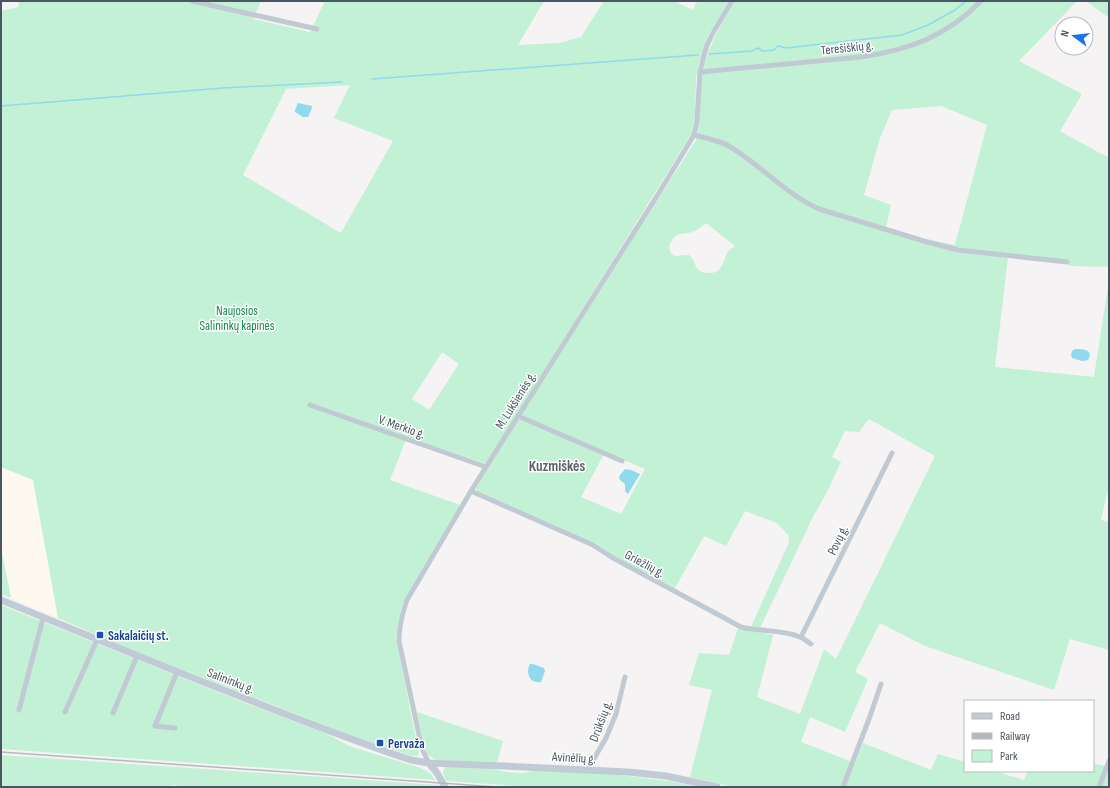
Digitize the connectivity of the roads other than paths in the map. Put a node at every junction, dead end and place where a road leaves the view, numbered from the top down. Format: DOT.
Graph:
graph roads {
  1 [pos="192,1"];
  2 [pos="732,1"];
  3 [pos="981,1"];
  4 [pos="317,29"];
  5 [pos="700,72"];
  6 [pos="694,135"];
  7 [pos="1066,262"];
  8 [pos="310,405"];
  9 [pos="518,416"];
  10 [pos="892,453"];
  11 [pos="622,461"];
  12 [pos="486,467"];
  13 [pos="471,491"];
  14 [pos="1,600"];
  15 [pos="43,618"];
  16 [pos="801,637"];
  17 [pos="97,640"];
  18 [pos="811,644"];
  19 [pos="137,656"];
  20 [pos="177,672"];
  21 [pos="625,677"];
  22 [pos="881,684"];
  23 [pos="19,710"];
  24 [pos="65,712"];
  25 [pos="113,712"];
  26 [pos="175,728"];
  27 [pos="1109,761"];
  28 [pos="429,763"];
  29 [pos="588,769"];
  30 [pos="444,787"];
  31 [pos="717,787"];
  32 [pos="843,787"];
  33 [pos="1099,787"];
  1 -- 4 [label="street"];
  2 -- 5 [label="street, M. Lukšienės g."];
  3 -- 5 [label="street, Terešiškių g."];
  5 -- 6 [label="street, M. Lukšienės g."];
  6 -- 7 [label="street"];
  6 -- 9 [label="street, M. Lukšienės g."];
  8 -- 12 [label="street, V. Merkio g."];
  9 -- 11 [label="street"];
  9 -- 12 [label="street, M. Lukšienės g."];
  10 -- 16 [label="street, Povų g."];
  12 -- 13 [label="street, M. Lukšienės g."];
  13 -- 16 [label="street, Griežlių g."];
  13 -- 28 [label="street, M. Lukšienės g."];
  14 -- 15 [label="main road, Salininkų g."];
  15 -- 17 [label="main road, Salininkų g."];
  15 -- 23 [label="street"];
  16 -- 18 [label="street, Griežlių g."];
  17 -- 19 [label="main road, Salininkų g."];
  17 -- 24 [label="street"];
  19 -- 20 [label="main road, Salininkų g."];
  19 -- 25 [label="street"];
  20 -- 26 [label="street"];
  20 -- 28 [label="main road, Salininkų g."];
  21 -- 29 [label="street, Drūkšių g."];
  22 -- 32 [label="street"];
  27 -- 33 [label="street"];
  28 -- 29 [label="main road, Avinėlių g."];
  28 -- 30 [label="main road"];
  29 -- 31 [label="main road, Avinėlių g."];
}
